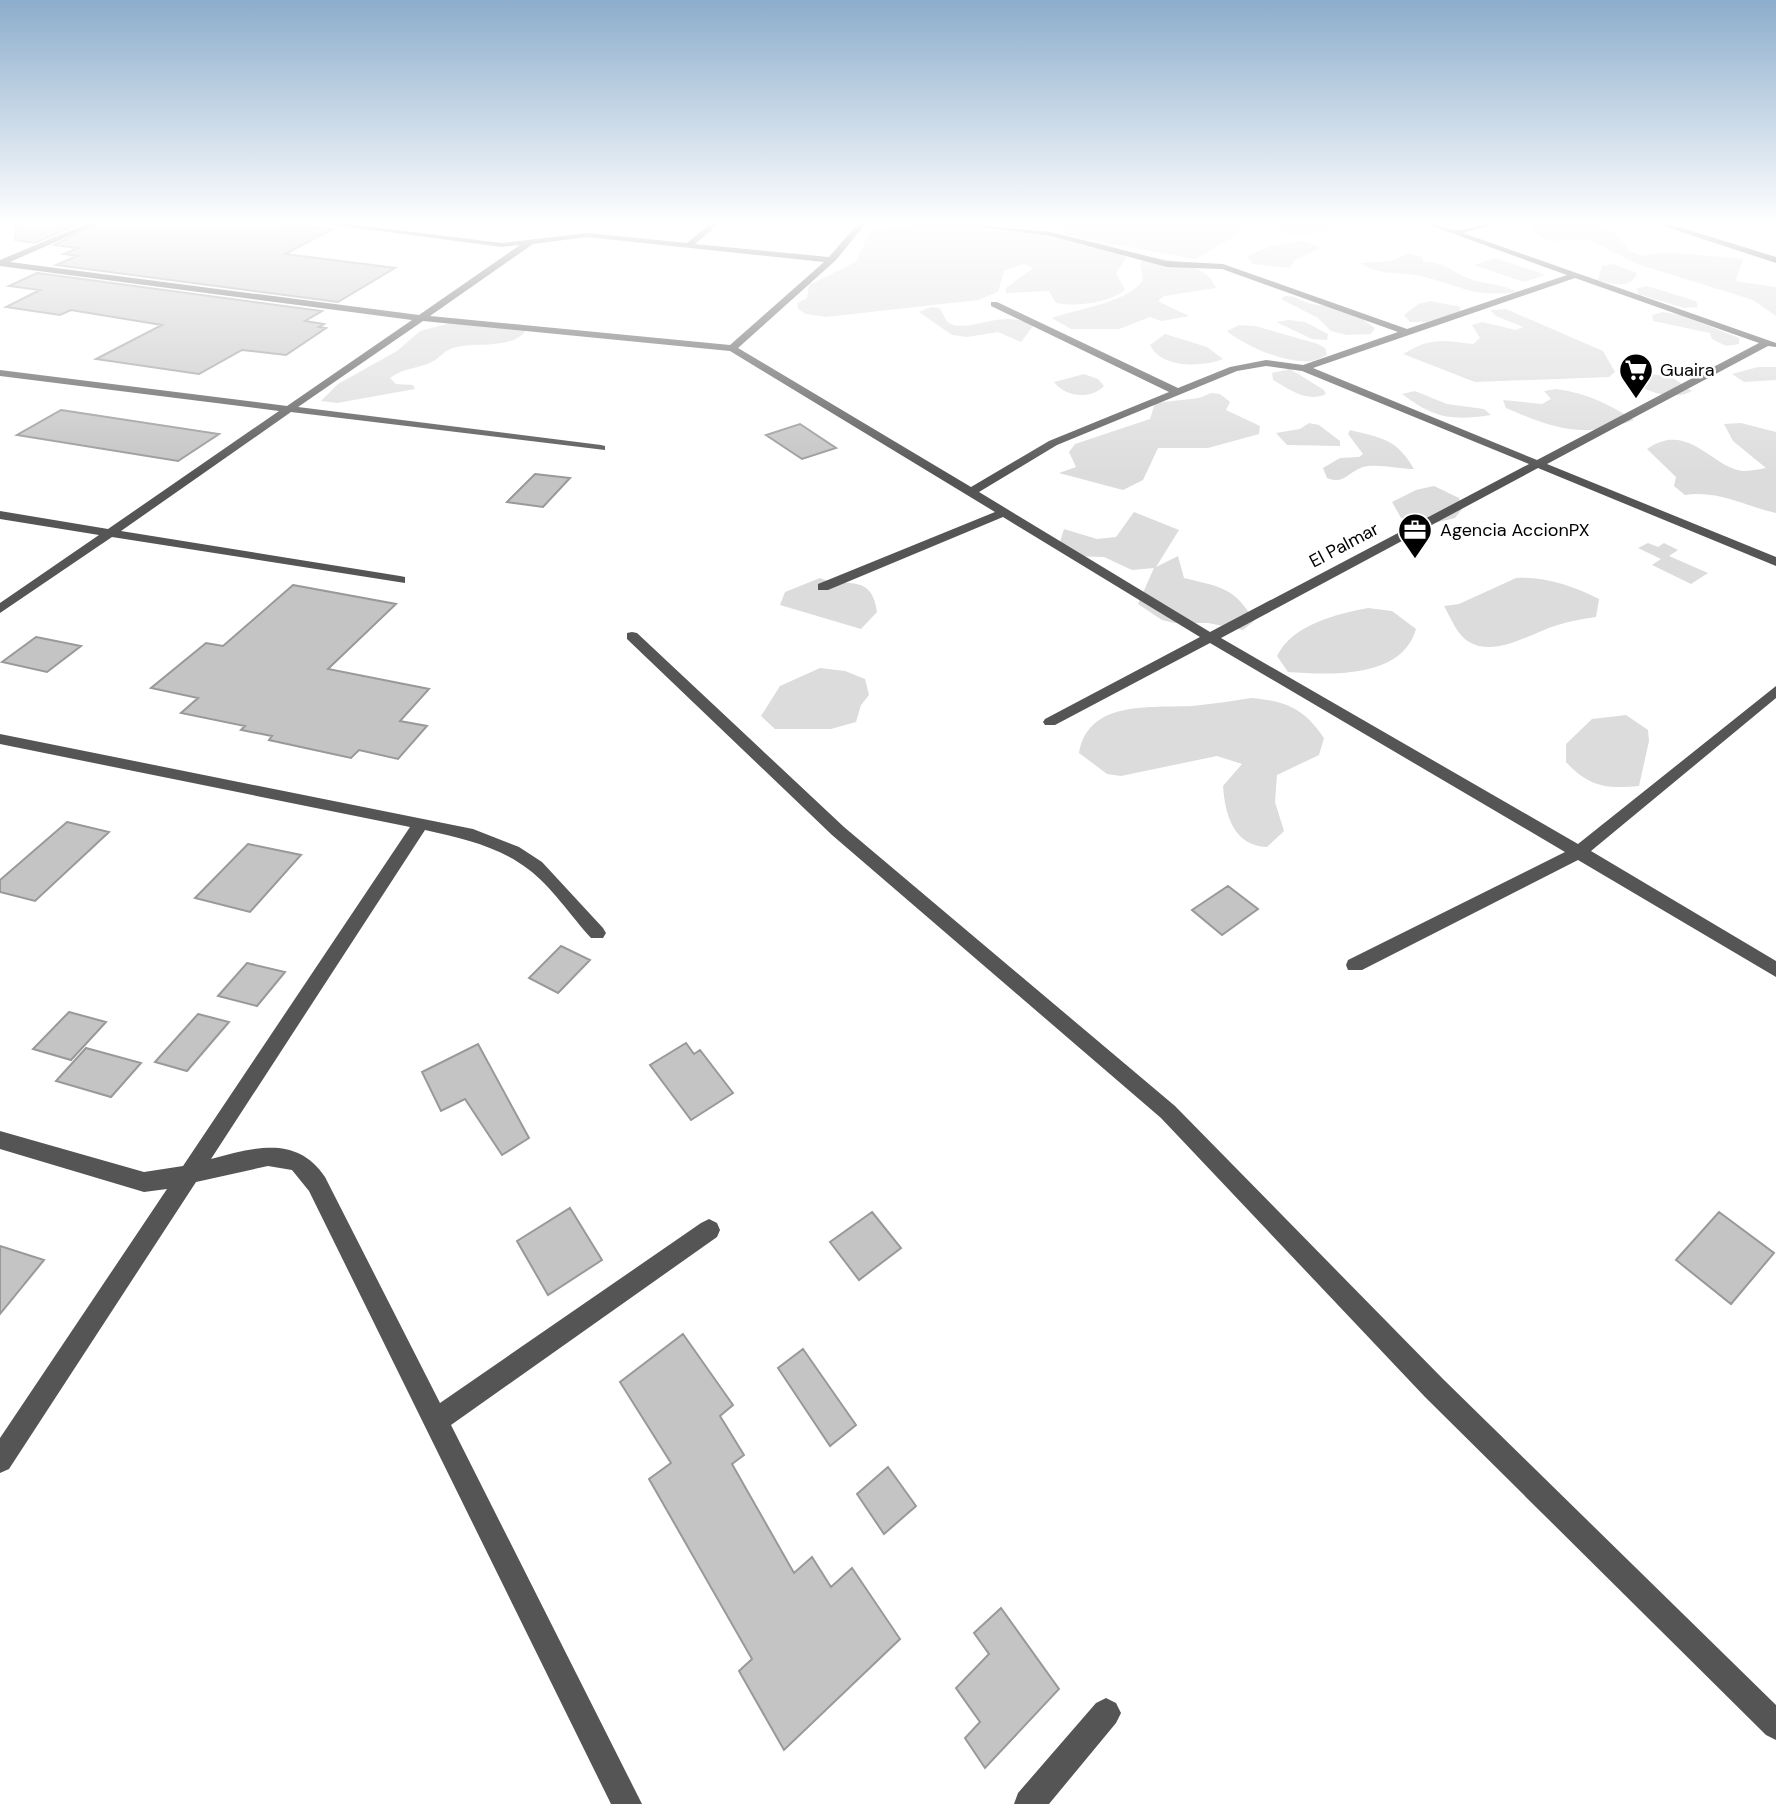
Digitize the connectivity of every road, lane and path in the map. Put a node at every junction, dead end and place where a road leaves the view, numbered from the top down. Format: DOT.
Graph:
graph roads {
  1 [pos="311,306"];
  2 [pos="439,306"];
  3 [pos="779,306"];
  4 [pos="999,306"];
  5 [pos="1333,306"];
  6 [pos="1483,306"];
  7 [pos="1659,306"];
  8 [pos="423,317"];
  9 [pos="1406,332"];
  10 [pos="1772,345"];
  11 [pos="733,348"];
  12 [pos="1304,368"];
  13 [pos="0,373"];
  14 [pos="1178,393"];
  15 [pos="289,409"];
  16 [pos="601,448"];
  17 [pos="1538,463"];
  18 [pos="971,492"];
  19 [pos="1005,512"];
  20 [pos="0,515"];
  21 [pos="108,534"];
  22 [pos="1776,562"];
  23 [pos="400,580"];
  24 [pos="823,587"];
  25 [pos="0,609"];
  26 [pos="632,636"];
  27 [pos="1208,636"];
  28 [pos="1776,691"];
  29 [pos="1050,722"];
  30 [pos="0,739"];
  31 [pos="421,824"];
  32 [pos="1579,852"];
  33 [pos="597,933"];
  34 [pos="1355,965"];
  35 [pos="1776,970"];
  36 [pos="0,1140"];
  37 [pos="189,1177"];
  38 [pos="709,1230"];
  39 [pos="434,1422"];
  40 [pos="0,1460"];
  41 [pos="1106,1713"];
  42 [pos="1776,1725"];
  43 [pos="627,1804"];
  44 [pos="1030,1804"];
  1 -- 8 [label="street"];
  2 -- 8 [label="street"];
  3 -- 11 [label="street"];
  4 -- 14 [label="street"];
  5 -- 9 [label="street"];
  6 -- 9 [label="street"];
  7 -- 10 [label="street"];
  8 -- 11 [label="street"];
  8 -- 15 [label="street"];
  9 -- 12 [label="street"];
  10 -- 17 [label="street, El Palmar"];
  11 -- 18 [label="street"];
  12 -- 14 [label="street"];
  12 -- 17 [label="street"];
  13 -- 15 [label="street"];
  14 -- 18 [label="street"];
  15 -- 16 [label="street"];
  15 -- 21 [label="street"];
  17 -- 22 [label="street"];
  17 -- 27 [label="street, El Palmar"];
  18 -- 19 [label="street"];
  19 -- 24 [label="street"];
  19 -- 27 [label="street"];
  20 -- 21 [label="street"];
  21 -- 23 [label="street"];
  21 -- 25 [label="street"];
  26 -- 42 [label="street"];
  27 -- 29 [label="street, El Palmar"];
  27 -- 32 [label="street"];
  28 -- 32 [label="street"];
  30 -- 31 [label="street"];
  31 -- 33 [label="street"];
  31 -- 37 [label="street"];
  32 -- 34 [label="street"];
  32 -- 35 [label="street"];
  36 -- 37 [label="street"];
  37 -- 39 [label="street"];
  37 -- 40 [label="street"];
  38 -- 39 [label="street"];
  39 -- 43 [label="street"];
  41 -- 44 [label="street"];
}
